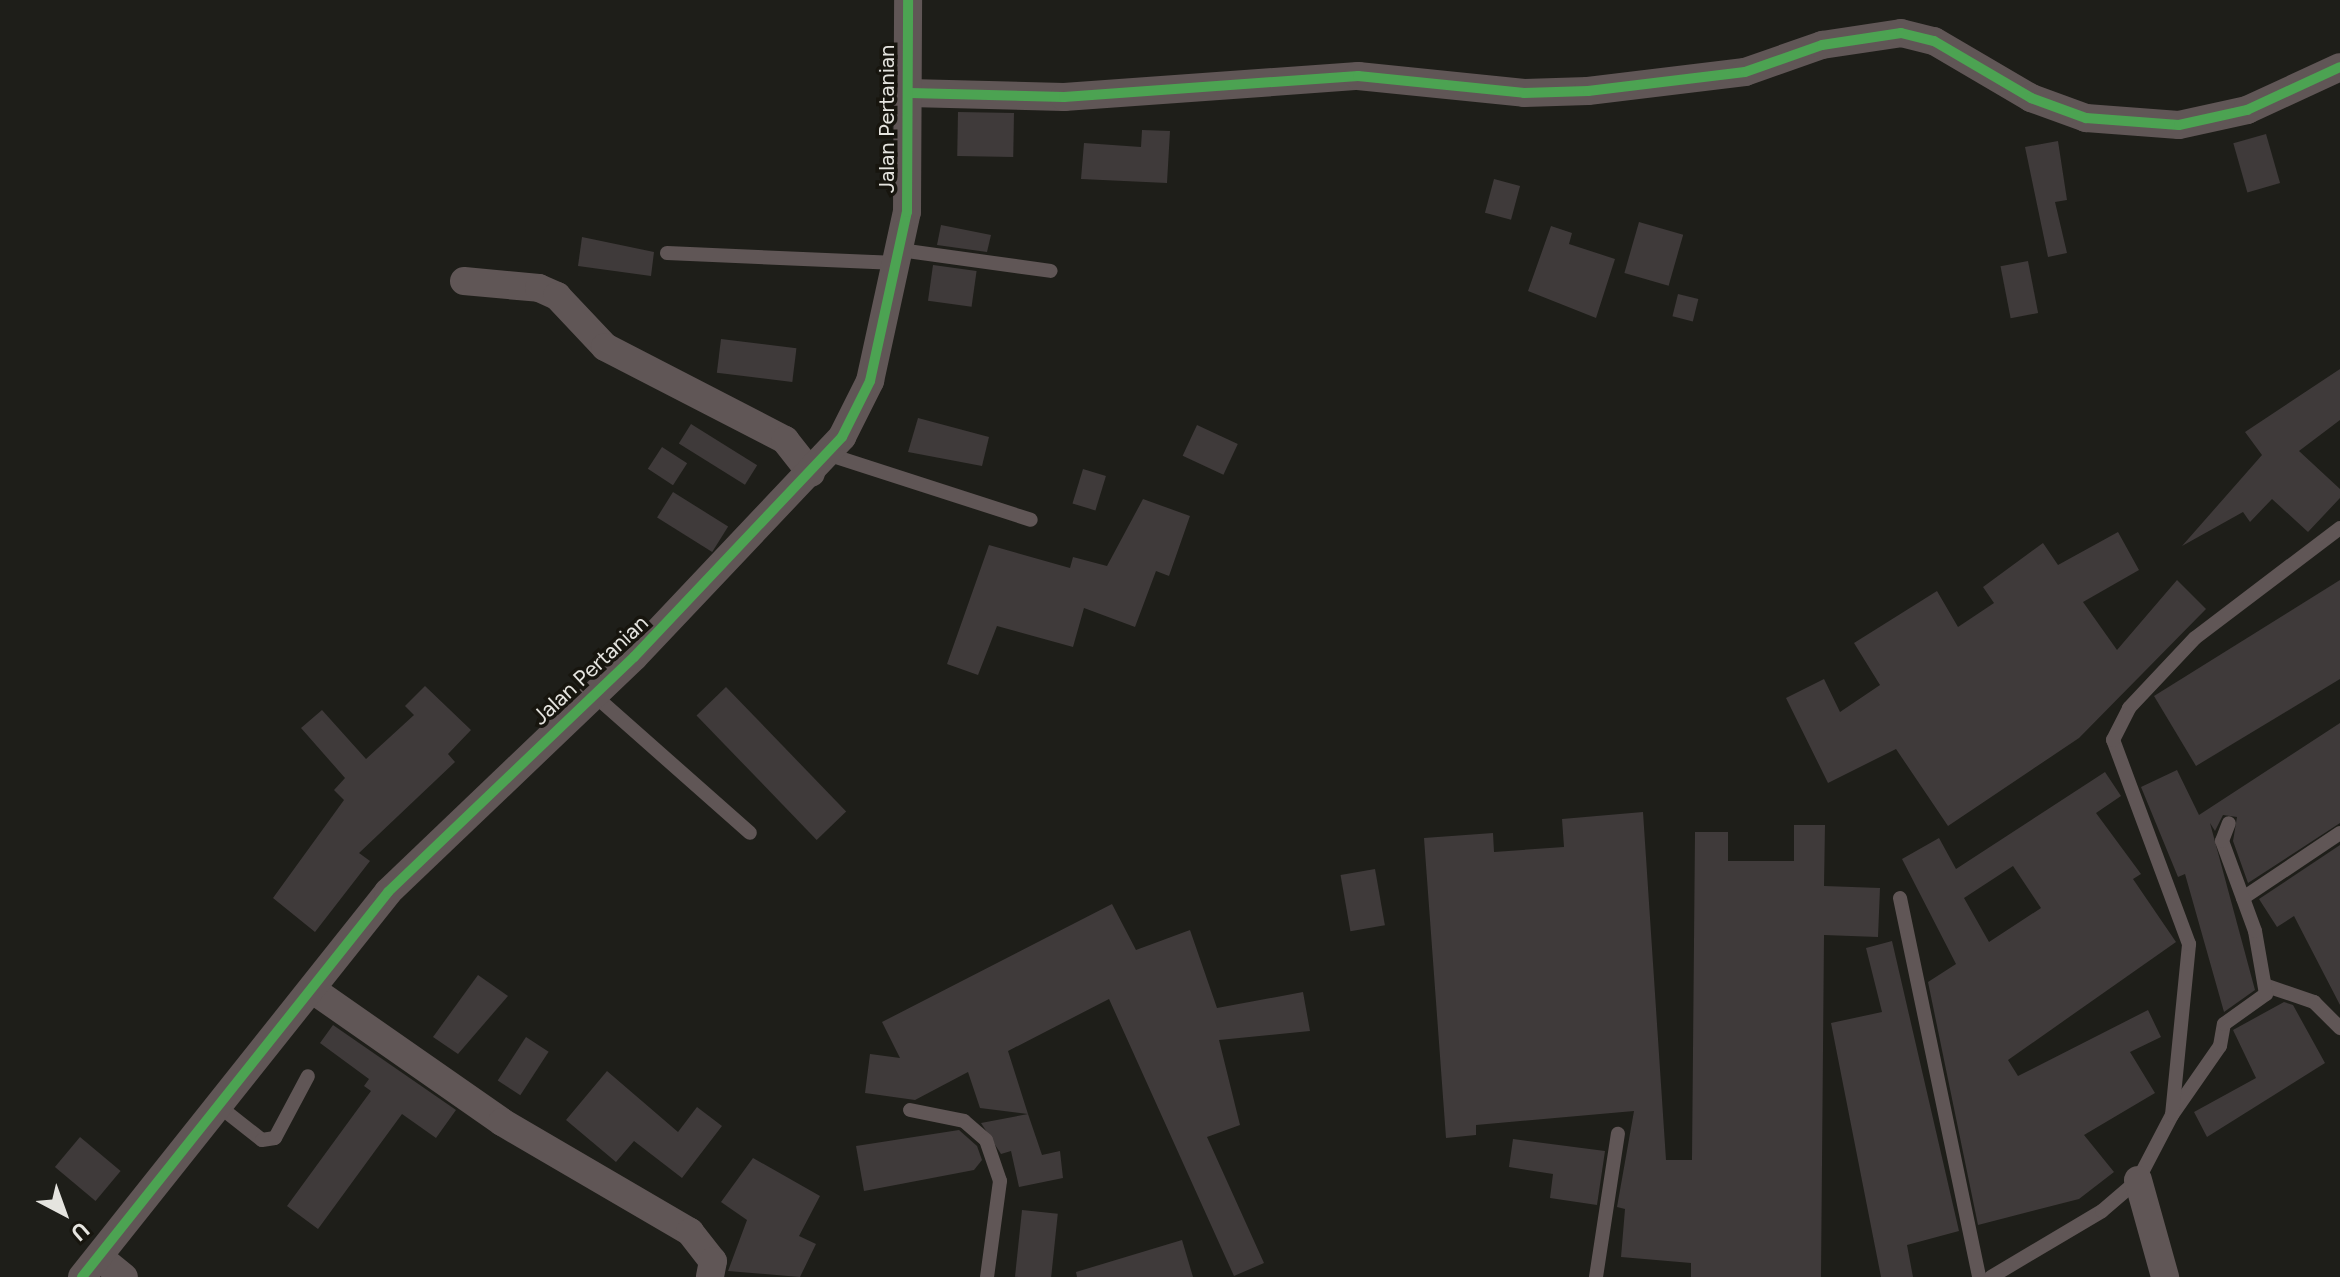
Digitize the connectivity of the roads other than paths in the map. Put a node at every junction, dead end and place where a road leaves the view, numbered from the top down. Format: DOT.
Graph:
graph roads {
  1 [pos="908,0"];
  2 [pos="2340,67"];
  3 [pos="910,93"];
  4 [pos="667,253"];
  5 [pos="899,257"];
  6 [pos="1051,271"];
  7 [pos="464,281"];
  8 [pos="819,463"];
  9 [pos="1031,520"];
  10 [pos="2340,528"];
  11 [pos="594,695"];
  12 [pos="2229,823"];
  13 [pos="750,833"];
  14 [pos="2340,833"];
  15 [pos="1900,898"];
  16 [pos="2243,898"];
  17 [pos="2267,986"];
  18 [pos="313,990"];
  19 [pos="2340,1028"];
  20 [pos="308,1076"];
  21 [pos="220,1107"];
  22 [pos="910,1110"];
  23 [pos="2172,1115"];
  24 [pos="1618,1134"];
  25 [pos="2138,1180"];
  26 [pos="90,1267"];
  27 [pos="124,1277"];
  28 [pos="710,1277"];
  29 [pos="987,1277"];
  30 [pos="1596,1277"];
  31 [pos="1979,1277"];
  32 [pos="1991,1277"];
  33 [pos="2165,1277"];
  1 -- 3 [label="street, Jalan Pertanian"];
  2 -- 3 [label="street"];
  3 -- 5 [label="street, Jalan Pertanian"];
  4 -- 5 [label="lane"];
  5 -- 6 [label="lane"];
  5 -- 8 [label="street, Jalan Pertanian"];
  7 -- 8 [label="street"];
  8 -- 9 [label="lane"];
  8 -- 11 [label="street, Jalan Pertanian"];
  10 -- 23 [label="lane"];
  11 -- 13 [label="lane"];
  11 -- 18 [label="street, Jalan Pertanian"];
  12 -- 16 [label="lane"];
  14 -- 16 [label="lane"];
  15 -- 31 [label="lane"];
  16 -- 17 [label="lane"];
  17 -- 19 [label="lane"];
  17 -- 23 [label="lane"];
  18 -- 21 [label="street, Jalan Pertanian"];
  18 -- 28 [label="street"];
  20 -- 21 [label="lane"];
  21 -- 26 [label="street, Jalan Pertanian"];
  22 -- 29 [label="lane"];
  23 -- 25 [label="lane"];
  24 -- 30 [label="lane"];
  25 -- 32 [label="lane"];
  25 -- 33 [label="street"];
  26 -- 27 [label="street"];
}
